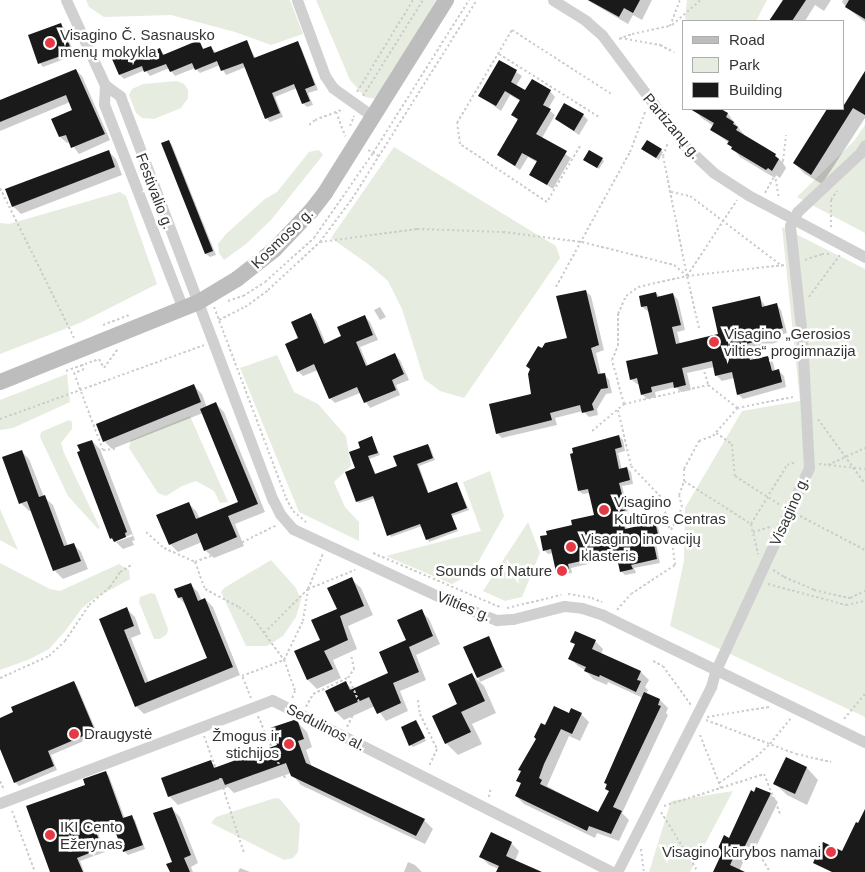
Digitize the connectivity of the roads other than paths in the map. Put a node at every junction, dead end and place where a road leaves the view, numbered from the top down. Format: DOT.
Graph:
graph roads {
  1 [pos="66,0"];
  2 [pos="297,0"];
  3 [pos="446,0"];
  4 [pos="553,0"];
  5 [pos="105,85"];
  6 [pos="374,117"];
  7 [pos="865,145"];
  8 [pos="793,219"];
  9 [pos="865,257"];
  10 [pos="196,303"];
  11 [pos="0,382"];
  12 [pos="716,670"];
  13 [pos="865,742"];
  14 [pos="4,801"];
  15 [pos="612,872"];
  16 [pos="617,872"];
  1 -- 5 [label="street, Festivalio g."];
  2 -- 6 [label="street"];
  3 -- 6 [label="main road, Kosmoso g."];
  4 -- 8 [label="street, Partizanų g."];
  5 -- 10 [label="street, Festivalio g."];
  5 -- 10 [label="street, Festivalio g."];
  6 -- 10 [label="main road, Kosmoso g."];
  7 -- 8 [label="street"];
  8 -- 9 [label="street, Partizanų g."];
  8 -- 12 [label="street, Visagino g."];
  10 -- 11 [label="main road, Kosmoso g."];
  10 -- 12 [label="street, Vilties g."];
  12 -- 13 [label="street, Vilties g."];
  12 -- 16 [label="street, Visagino g."];
  14 -- 15 [label="street, Sedulinos al."];
}
